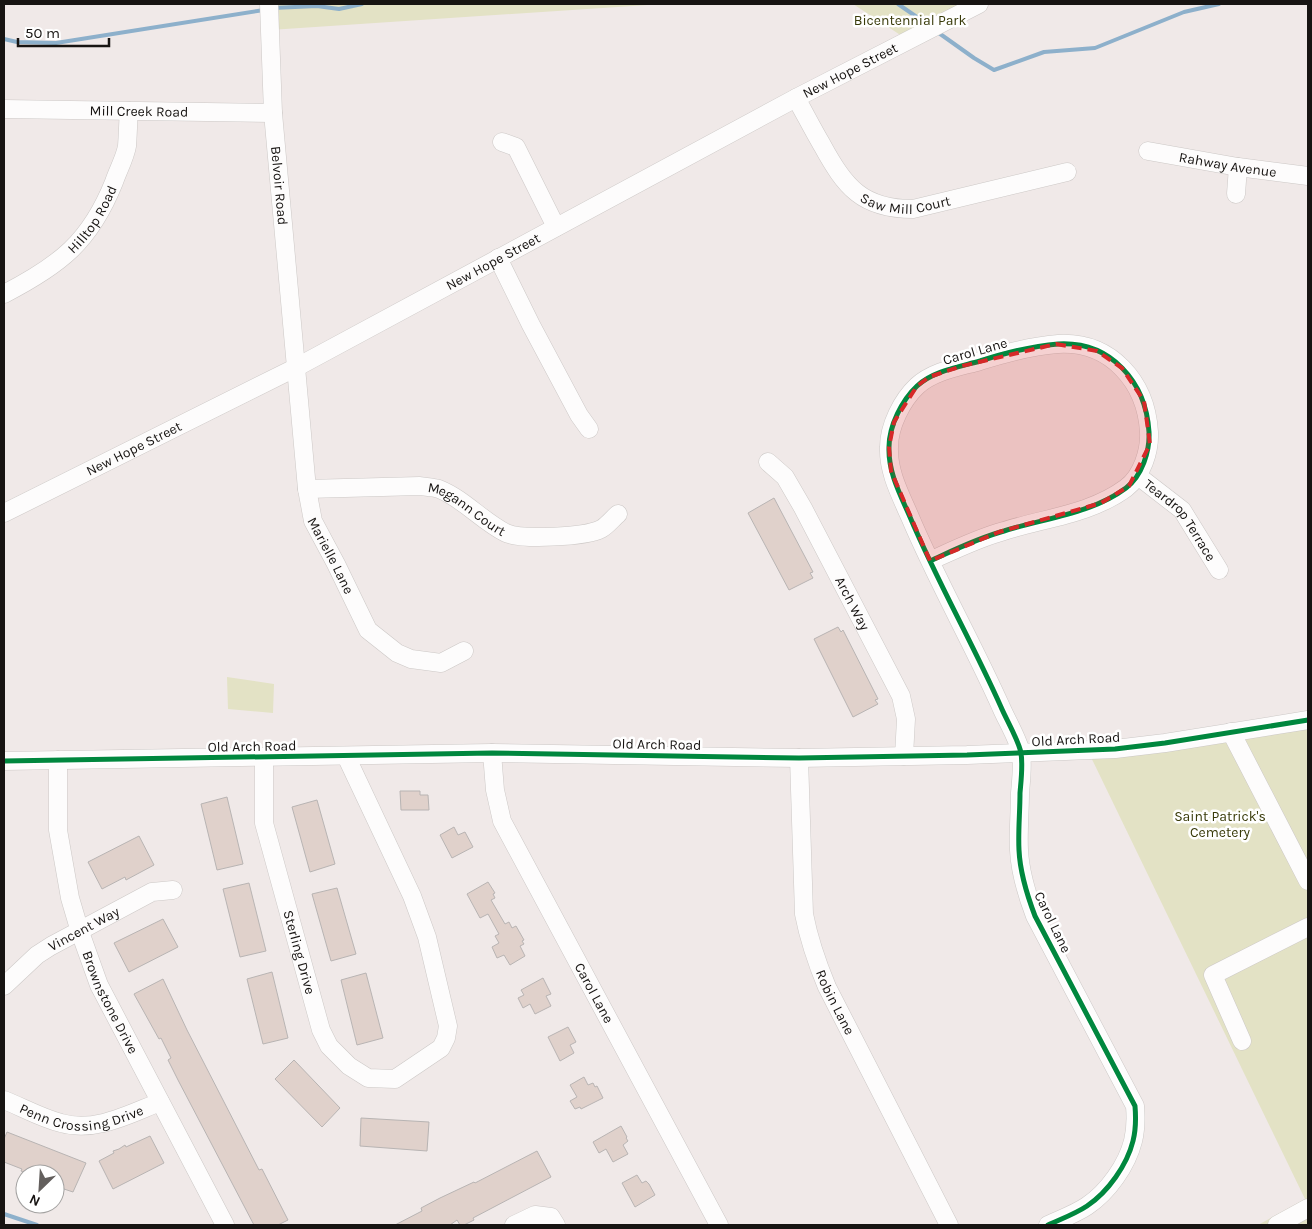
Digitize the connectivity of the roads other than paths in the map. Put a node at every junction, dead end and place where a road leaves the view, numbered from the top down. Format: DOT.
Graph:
graph roads {
  1 [pos="979,4"];
  2 [pos="269,11"];
  3 [pos="796,98"];
  4 [pos="4,109"];
  5 [pos="130,111"];
  6 [pos="273,113"];
  7 [pos="502,142"];
  8 [pos="1148,151"];
  9 [pos="1238,166"];
  10 [pos="1067,172"];
  11 [pos="1308,176"];
  12 [pos="1236,194"];
  13 [pos="556,227"];
  14 [pos="498,258"];
  15 [pos="4,294"];
  16 [pos="297,367"];
  17 [pos="589,429"];
  18 [pos="768,462"];
  19 [pos="1138,476"];
  20 [pos="307,489"];
  21 [pos="4,513"];
  22 [pos="618,514"];
  23 [pos="930,561"];
  24 [pos="1218,570"];
  25 [pos="464,651"];
  26 [pos="1308,720"];
  27 [pos="1231,732"];
  28 [pos="492,753"];
  29 [pos="1021,753"];
  30 [pos="346,756"];
  31 [pos="904,756"];
  32 [pos="264,757"];
  33 [pos="799,758"];
  34 [pos="58,760"];
  35 [pos="4,761"];
  36 [pos="1308,880"];
  37 [pos="173,890"];
  38 [pos="1308,927"];
  39 [pos="80,932"];
  40 [pos="4,986"];
  41 [pos="1242,1040"];
  42 [pos="4,1100"];
  43 [pos="160,1102"];
  44 [pos="1308,1208"];
  45 [pos="1282,1224"];
  46 [pos="224,1225"];
  47 [pos="514,1225"];
  48 [pos="556,1225"];
  49 [pos="719,1225"];
  50 [pos="949,1225"];
  51 [pos="1048,1225"];
  1 -- 3 [label="street, New Hope Street"];
  2 -- 6 [label="street, Belvoir Road"];
  3 -- 10 [label="street, Saw Mill Court"];
  3 -- 13 [label="street, New Hope Street"];
  4 -- 5 [label="street, Mill Creek Road"];
  5 -- 6 [label="street, Mill Creek Road"];
  5 -- 15 [label="street, Hilltop Road"];
  6 -- 16 [label="street, Belvoir Road"];
  7 -- 13 [label="street"];
  8 -- 9 [label="street, Rahway Avenue"];
  9 -- 11 [label="street, Rahway Avenue"];
  9 -- 12 [label="street"];
  13 -- 14 [label="street, New Hope Street"];
  14 -- 16 [label="street, New Hope Street"];
  14 -- 17 [label="street"];
  16 -- 20 [label="street, Marielle Lane"];
  16 -- 21 [label="street, New Hope Street"];
  18 -- 31 [label="street, Arch Way"];
  19 -- 23 [label="street, Carol Lane"];
  19 -- 23 [label="street, Carol Lane"];
  19 -- 24 [label="street, Teardrop Terrace"];
  20 -- 22 [label="street, Megann Court"];
  20 -- 25 [label="street, Marielle Lane"];
  23 -- 29 [label="street, Carol Lane"];
  26 -- 27 [label="street, Old Arch Road"];
  27 -- 29 [label="street, Old Arch Road"];
  27 -- 36 [label="street"];
  28 -- 30 [label="street, Old Arch Road"];
  28 -- 33 [label="street, Old Arch Road"];
  28 -- 49 [label="street, Carol Lane"];
  29 -- 31 [label="street, Old Arch Road"];
  29 -- 51 [label="street, Carol Lane"];
  30 -- 32 [label="street, Old Arch Road"];
  30 -- 32 [label="street, Sterling Drive"];
  31 -- 33 [label="street, Old Arch Road"];
  32 -- 34 [label="street, Old Arch Road"];
  33 -- 50 [label="street, Robin Lane"];
  34 -- 35 [label="street, Old Arch Road"];
  34 -- 39 [label="street, Brownstone Drive"];
  37 -- 39 [label="street, Vincent Way"];
  38 -- 41 [label="street"];
  39 -- 40 [label="street, Vincent Way"];
  39 -- 43 [label="street, Brownstone Drive"];
  42 -- 43 [label="street, Penn Crossing Drive"];
  43 -- 46 [label="street, Brownstone Drive"];
  44 -- 45 [label="street"];
  47 -- 48 [label="street"];
}
